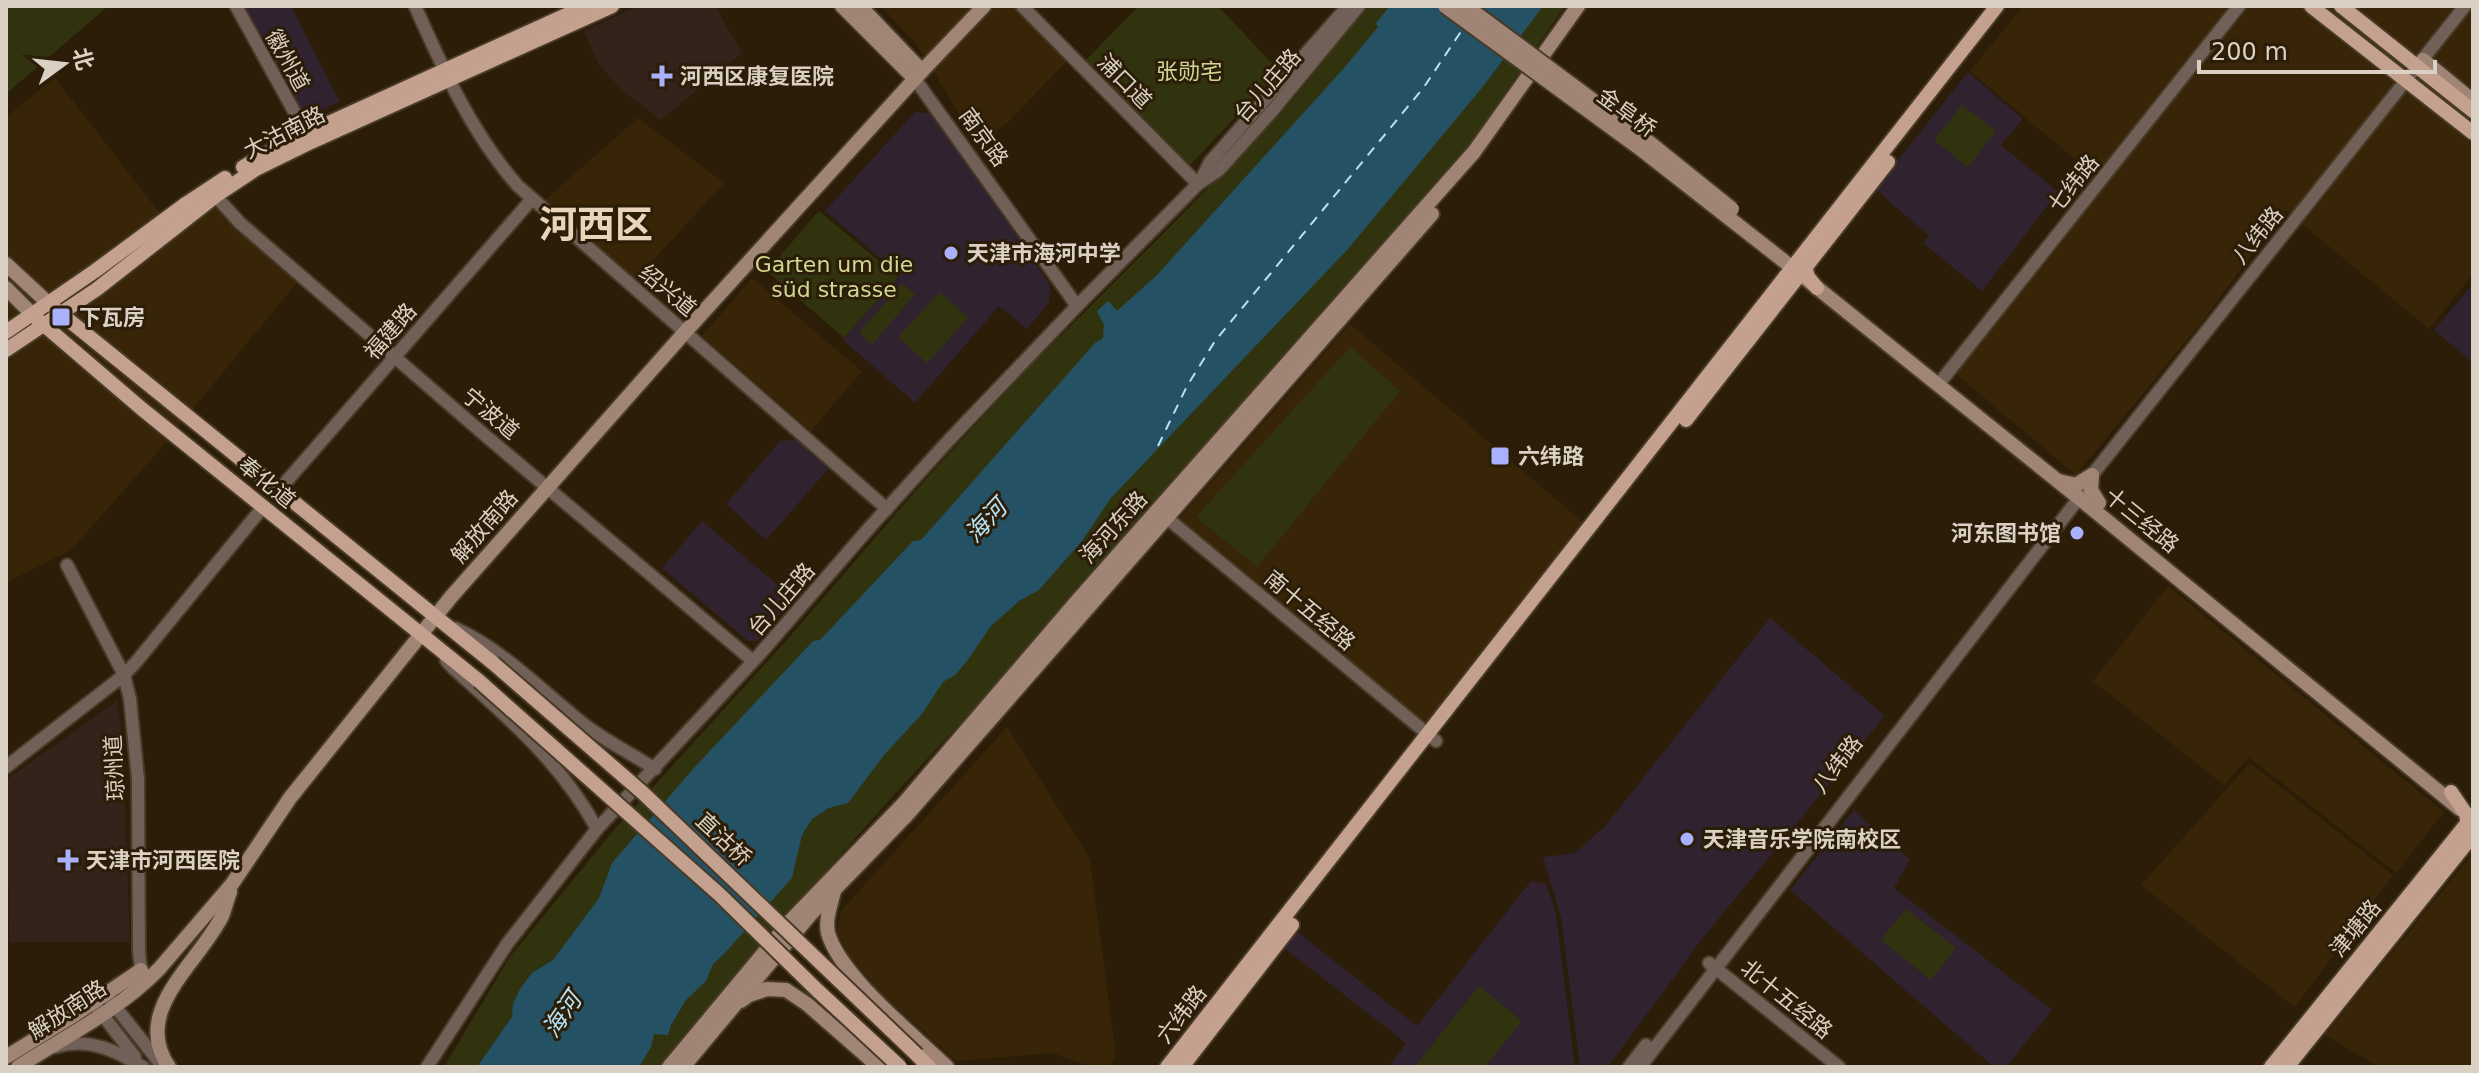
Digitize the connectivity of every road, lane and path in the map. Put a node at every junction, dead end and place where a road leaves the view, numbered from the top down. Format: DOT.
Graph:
graph roads {
  1 [pos="236,6"];
  2 [pos="415,6"];
  3 [pos="422,6"];
  4 [pos="586,6"];
  5 [pos="612,6"];
  6 [pos="842,6"];
  7 [pos="860,6"];
  8 [pos="984,6"];
  9 [pos="1022,6"];
  10 [pos="1348,6"];
  11 [pos="1359,6"];
  12 [pos="1445,6"];
  13 [pos="1466,6"];
  14 [pos="1578,6"];
  15 [pos="1588,6"];
  16 [pos="1997,6"];
  17 [pos="2009,6"];
  18 [pos="2239,6"];
  19 [pos="2311,6"];
  20 [pos="2341,6"];
  21 [pos="2465,6"];
  22 [pos="2420,63"];
  23 [pos="448,73"];
  24 [pos="918,75"];
  25 [pos="2407,80"];
  26 [pos="2473,101"];
  27 [pos="2473,111"];
  28 [pos="306,133"];
  29 [pos="2473,133"];
  30 [pos="1198,184"];
  31 [pos="212,192"];
  32 [pos="532,199"];
  33 [pos="1811,244"];
  34 [pos="6,264"];
  35 [pos="1796,264"];
  36 [pos="6,288"];
  37 [pos="47,302"];
  38 [pos="1077,306"];
  39 [pos="60,314"];
  40 [pos="37,319"];
  41 [pos="686,331"];
  42 [pos="6,332"];
  43 [pos="6,350"];
  44 [pos="394,356"];
  45 [pos="1940,382"];
  46 [pos="2092,475"];
  47 [pos="548,487"];
  48 [pos="279,490"];
  49 [pos="2077,491"];
  50 [pos="2099,503"];
  51 [pos="263,507"];
  52 [pos="887,509"];
  53 [pos="1162,514"];
  54 [pos="67,565"];
  55 [pos="394,583"];
  56 [pos="382,602"];
  57 [pos="435,615"];
  58 [pos="448,625"];
  59 [pos="421,632"];
  60 [pos="435,644"];
  61 [pos="753,661"];
  62 [pos="493,663"];
  63 [pos="124,675"];
  64 [pos="479,681"];
  65 [pos="1432,738"];
  66 [pos="6,767"];
  67 [pos="655,769"];
  68 [pos="2449,795"];
  69 [pos="2468,825"];
  70 [pos="597,829"];
  71 [pos="232,884"];
  72 [pos="834,890"];
  73 [pos="1712,965"];
  74 [pos="144,976"];
  75 [pos="104,1005"];
  76 [pos="731,1008"];
  77 [pos="48,1049"];
  78 [pos="6,1057"];
  79 [pos="18,1067"];
  80 [pos="144,1067"];
  81 [pos="163,1067"];
  82 [pos="169,1067"];
  83 [pos="427,1067"];
  84 [pos="669,1067"];
  85 [pos="683,1067"];
  86 [pos="879,1067"];
  87 [pos="900,1067"];
  88 [pos="929,1067"];
  89 [pos="947,1067"];
  90 [pos="1167,1067"];
  91 [pos="1182,1067"];
  92 [pos="1629,1067"];
  93 [pos="1640,1067"];
  94 [pos="1839,1067"];
  95 [pos="2271,1067"];
  96 [pos="2287,1067"];
  1 -- 28 [label="street, 徽州道"];
  2 -- 23 [label="street, 绍兴道"];
  3 -- 23 [label="street, 绍兴道"];
  4 -- 23 [label="main road, 大沽南路"];
  5 -- 23 [label="main road, 大沽南路"];
  6 -- 24 [label="main road, 南京路"];
  7 -- 24 [label="main road, 南京路"];
  8 -- 24 [label="main road, 解放南路"];
  9 -- 30 [label="street, 浦口道"];
  10 -- 30 [label="street, 台儿庄路"];
  11 -- 30 [label="street, 台儿庄路"];
  12 -- 35 [label="main road, 金阜桥, bridge"];
  13 -- 35 [label="main road, 金阜桥, bridge"];
  14 -- 53 [label="main road, 海河东路"];
  15 -- 53 [label="main road, 海河东路"];
  16 -- 33 [label="main road"];
  17 -- 35 [label="main road, 六纬路"];
  18 -- 45 [label="street, 七纬路"];
  19 -- 25 [label="main road"];
  20 -- 22 [label="main road"];
  21 -- 22 [label="street, 八纬路"];
  22 -- 25 [label="street, 八纬路"];
  22 -- 26 [label="main road"];
  22 -- 27 [label="main road"];
  23 -- 28 [label="main road, 大沽南路"];
  23 -- 31 [label="main road, 大沽南路"];
  23 -- 32 [label="street, 绍兴道"];
  24 -- 38 [label="street, 南京路"];
  24 -- 41 [label="main road, 解放南路"];
  25 -- 29 [label="main road"];
  25 -- 46 [label="street, 八纬路"];
  28 -- 31 [label="main road, 大沽南路"];
  30 -- 38 [label="street, 台儿庄路"];
  31 -- 37 [label="main road, 大沽南路"];
  31 -- 39 [label="main road, 大沽南路"];
  31 -- 44 [label="street, 宁波道"];
  32 -- 41 [label="street, 绍兴道"];
  32 -- 44 [label="street, 福建路"];
  33 -- 35 [label="main road"];
  33 -- 35 [label="main road"];
  34 -- 37 [label="main road"];
  35 -- 45 [label="main road, 十三经路"];
  35 -- 45 [label="main road, 十三经路"];
  35 -- 65 [label="main road, 六纬路"];
  36 -- 40 [label="main road"];
  37 -- 39 [label="main road, 奉化道"];
  37 -- 40 [label="main road, 大沽南路"];
  38 -- 52 [label="street, 台儿庄路"];
  39 -- 40 [label="main road, 大沽南路"];
  39 -- 48 [label="main road, 奉化道"];
  40 -- 42 [label="main road, 大沽南路"];
  40 -- 43 [label="main road, 大沽南路"];
  40 -- 51 [label="main road, 奉化道"];
  41 -- 47 [label="main road, 解放南路"];
  41 -- 52 [label="street, 绍兴道"];
  44 -- 47 [label="street, 宁波道"];
  44 -- 48 [label="street, 福建路"];
  45 -- 49 [label="main road, 十三经路"];
  45 -- 49 [label="main road, 十三经路"];
  46 -- 49 [label="main road"];
  46 -- 50 [label="main road"];
  47 -- 57 [label="main road, 解放南路"];
  47 -- 61 [label="street, 宁波道"];
  48 -- 55 [label="main road, 奉化道"];
  49 -- 50 [label="main road, 十三经路"];
  49 -- 68 [label="main road, 十三经路"];
  49 -- 73 [label="street, 八纬路"];
  50 -- 68 [label="main road, 十三经路"];
  51 -- 56 [label="main road, 奉化道"];
  51 -- 63 [label="street"];
  52 -- 61 [label="street, 台儿庄路"];
  53 -- 65 [label="street, 南十五经路"];
  53 -- 72 [label="main road, 海河东路"];
  53 -- 84 [label="main road, 海河东路"];
  54 -- 63 [label="street, 琼州道"];
  55 -- 56 [label="main road"];
  55 -- 57 [label="main road, 奉化道"];
  56 -- 59 [label="main road, 奉化道"];
  57 -- 58 [label="main road, 奉化道"];
  57 -- 59 [label="main road, 解放南路"];
  58 -- 62 [label="main road, 奉化道"];
  58 -- 67 [label="street"];
  59 -- 60 [label="main road, 奉化道"];
  59 -- 71 [label="main road, 解放南路"];
  60 -- 64 [label="main road, 奉化道"];
  60 -- 70 [label="street"];
  61 -- 67 [label="street, 台儿庄路"];
  62 -- 88 [label="main road, 直沽桥, bridge"];
  63 -- 66 [label="street"];
  63 -- 74 [label="street, 琼州道"];
  64 -- 87 [label="main road, 直沽桥, bridge"];
  65 -- 90 [label="main road, 六纬路"];
  65 -- 91 [label="main road, 六纬路"];
  67 -- 70 [label="street, 台儿庄路"];
  68 -- 69 [label="main road"];
  68 -- 69 [label="main road"];
  69 -- 95 [label="main road, 津塘路"];
  69 -- 96 [label="main road, 津塘路"];
  70 -- 83 [label="street, 台儿庄路"];
  71 -- 74 [label="main road, 解放南路"];
  71 -- 82 [label="main road"];
  72 -- 76 [label="main road, 海河东路"];
  72 -- 89 [label="main road"];
  73 -- 92 [label="street, 八纬路"];
  73 -- 93 [label="street, 八纬路"];
  73 -- 94 [label="street, 北十五经路"];
  74 -- 75 [label="main road, 解放南路"];
  75 -- 77 [label="main road, 解放南路"];
  75 -- 78 [label="main road, 解放南路"];
  75 -- 80 [label="street"];
  75 -- 81 [label="street"];
  76 -- 85 [label="main road, 海河东路"];
  76 -- 86 [label="main road"];
  77 -- 79 [label="main road, 解放南路"];
  77 -- 80 [label="street"];
}
